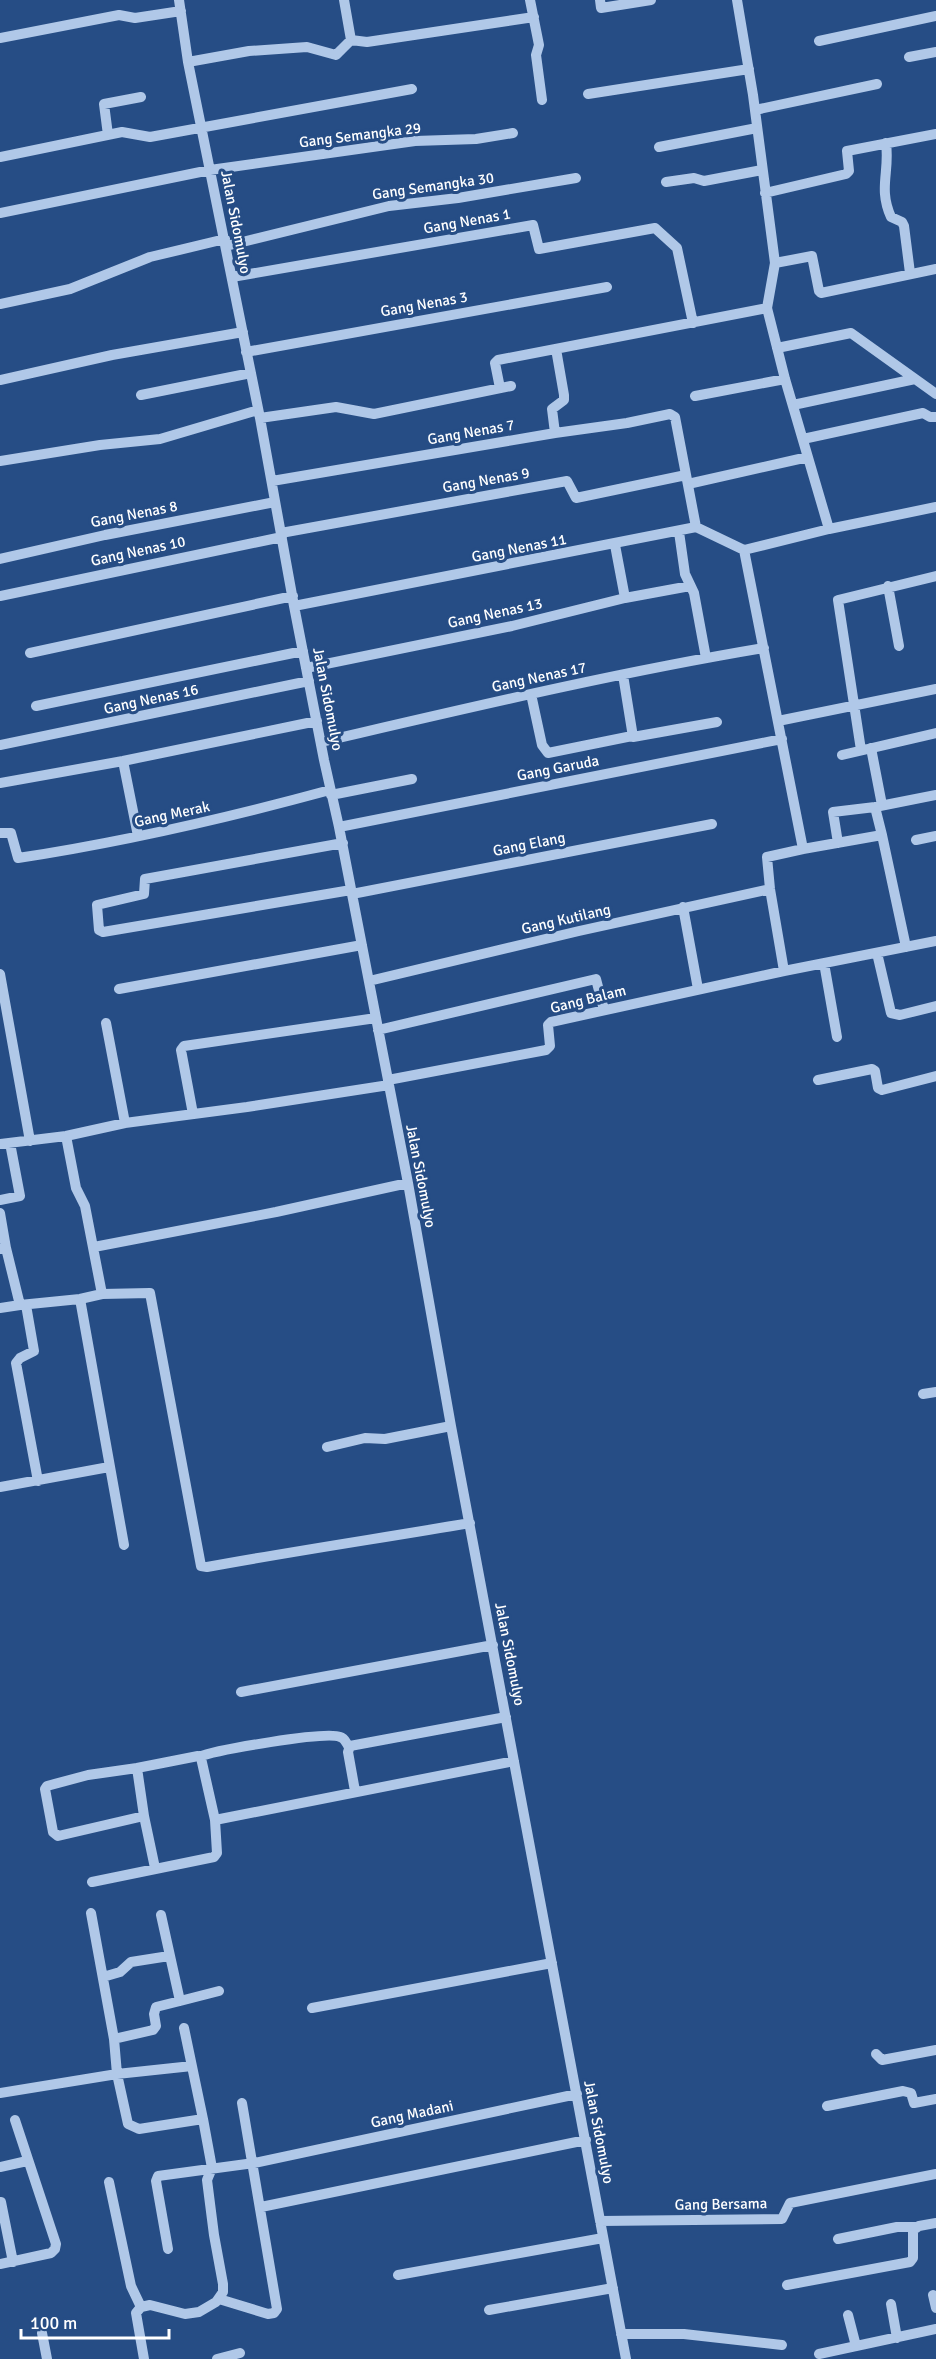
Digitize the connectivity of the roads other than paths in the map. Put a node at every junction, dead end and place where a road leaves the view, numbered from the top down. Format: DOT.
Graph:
graph roads {
  1 [pos="344,0"];
  2 [pos="530,0"];
  3 [pos="651,0"];
  4 [pos="737,0"];
  5 [pos="600,4"];
  6 [pos="180,6"];
  7 [pos="936,16"];
  8 [pos="534,18"];
  9 [pos="0,38"];
  10 [pos="819,40"];
  11 [pos="343,48"];
  12 [pos="936,52"];
  13 [pos="909,57"];
  14 [pos="188,62"];
  15 [pos="749,69"];
  16 [pos="877,84"];
  17 [pos="412,89"];
  18 [pos="588,94"];
  19 [pos="141,97"];
  20 [pos="542,100"];
  21 [pos="755,110"];
  22 [pos="201,126"];
  23 [pos="757,128"];
  24 [pos="513,133"];
  25 [pos="936,134"];
  26 [pos="108,135"];
  27 [pos="886,144"];
  28 [pos="659,147"];
  29 [pos="0,157"];
  30 [pos="210,170"];
  31 [pos="762,170"];
  32 [pos="576,178"];
  33 [pos="666,182"];
  34 [pos="765,192"];
  35 [pos="0,213"];
  36 [pos="225,242"];
  37 [pos="775,264"];
  38 [pos="936,269"];
  39 [pos="910,273"];
  40 [pos="232,277"];
  41 [pos="607,287"];
  42 [pos="0,304"];
  43 [pos="767,308"];
  44 [pos="693,323"];
  45 [pos="243,332"];
  46 [pos="777,348"];
  47 [pos="556,349"];
  48 [pos="246,352"];
  49 [pos="251,373"];
  50 [pos="785,379"];
  51 [pos="915,379"];
  52 [pos="0,380"];
  53 [pos="936,394"];
  54 [pos="141,395"];
  55 [pos="695,396"];
  56 [pos="793,405"];
  57 [pos="259,414"];
  58 [pos="936,417"];
  59 [pos="555,433"];
  60 [pos="803,439"];
  61 [pos="808,457"];
  62 [pos="0,461"];
  63 [pos="687,480"];
  64 [pos="272,481"];
  65 [pos="275,502"];
  66 [pos="936,507"];
  67 [pos="696,527"];
  68 [pos="829,529"];
  69 [pos="679,532"];
  70 [pos="281,535"];
  71 [pos="615,545"];
  72 [pos="744,550"];
  73 [pos="0,559"];
  74 [pos="936,576"];
  75 [pos="690,586"];
  76 [pos="888,586"];
  77 [pos="0,596"];
  78 [pos="625,598"];
  79 [pos="293,601"];
  80 [pos="899,646"];
  81 [pos="764,648"];
  82 [pos="303,651"];
  83 [pos="30,653"];
  84 [pos="705,658"];
  85 [pos="306,668"];
  86 [pos="623,675"];
  87 [pos="309,681"];
  88 [pos="936,689"];
  89 [pos="531,694"];
  90 [pos="853,705"];
  91 [pos="36,706"];
  92 [pos="317,721"];
  93 [pos="778,721"];
  94 [pos="717,722"];
  95 [pos="936,733"];
  96 [pos="632,736"];
  97 [pos="782,739"];
  98 [pos="321,742"];
  99 [pos="0,745"];
  100 [pos="866,749"];
  101 [pos="842,755"];
  102 [pos="123,761"];
  103 [pos="412,779"];
  104 [pos="0,783"];
  105 [pos="331,793"];
  106 [pos="936,795"];
  107 [pos="878,806"];
  108 [pos="712,824"];
  109 [pos="339,827"];
  110 [pos="0,833"];
  111 [pos="882,835"];
  112 [pos="138,836"];
  113 [pos="936,836"];
  114 [pos="916,840"];
  115 [pos="342,843"];
  116 [pos="838,843"];
  117 [pos="803,849"];
  118 [pos="770,889"];
  119 [pos="352,892"];
  120 [pos="683,907"];
  121 [pos="936,941"];
  122 [pos="362,945"];
  123 [pos="906,947"];
  124 [pos="877,953"];
  125 [pos="824,963"];
  126 [pos="784,971"];
  127 [pos="0,974"];
  128 [pos="369,981"];
  129 [pos="119,989"];
  130 [pos="698,989"];
  131 [pos="936,1006"];
  132 [pos="604,1010"];
  133 [pos="106,1023"];
  134 [pos="377,1024"];
  135 [pos="837,1037"];
  136 [pos="936,1076"];
  137 [pos="818,1080"];
  138 [pos="388,1082"];
  139 [pos="193,1114"];
  140 [pos="125,1123"];
  141 [pos="66,1136"];
  142 [pos="30,1141"];
  143 [pos="5,1144"];
  144 [pos="408,1183"];
  145 [pos="0,1200"];
  146 [pos="0,1213"];
  147 [pos="94,1247"];
  148 [pos="3,1248"];
  149 [pos="102,1294"];
  150 [pos="80,1299"];
  151 [pos="23,1305"];
  152 [pos="0,1308"];
  153 [pos="936,1392"];
  154 [pos="923,1394"];
  155 [pos="451,1426"];
  156 [pos="327,1447"];
  157 [pos="109,1467"];
  158 [pos="38,1481"];
  159 [pos="0,1487"];
  160 [pos="470,1523"];
  161 [pos="124,1545"];
  162 [pos="493,1645"];
  163 [pos="241,1692"];
  164 [pos="506,1718"];
  165 [pos="349,1747"];
  166 [pos="199,1757"];
  167 [pos="514,1761"];
  168 [pos="137,1768"];
  169 [pos="355,1791"];
  170 [pos="144,1816"];
  171 [pos="215,1820"];
  172 [pos="155,1868"];
  173 [pos="92,1882"];
  174 [pos="91,1912"];
  175 [pos="161,1916"];
  176 [pos="169,1956"];
  177 [pos="552,1963"];
  178 [pos="103,1977"];
  179 [pos="219,1991"];
  180 [pos="180,2001"];
  181 [pos="312,2008"];
  182 [pos="184,2028"];
  183 [pos="114,2039"];
  184 [pos="936,2050"];
  185 [pos="876,2054"];
  186 [pos="192,2066"];
  187 [pos="117,2074"];
  188 [pos="0,2093"];
  189 [pos="577,2094"];
  190 [pos="936,2099"];
  191 [pos="243,2103"];
  192 [pos="827,2106"];
  193 [pos="203,2119"];
  194 [pos="15,2120"];
  195 [pos="586,2140"];
  196 [pos="27,2161"];
  197 [pos="254,2163"];
  198 [pos="0,2167"];
  199 [pos="213,2168"];
  200 [pos="936,2174"];
  201 [pos="110,2182"];
  202 [pos="1,2202"];
  203 [pos="261,2207"];
  204 [pos="600,2221"];
  205 [pos="936,2223"];
  206 [pos="916,2227"];
  207 [pos="603,2238"];
  208 [pos="838,2239"];
  209 [pos="168,2249"];
  210 [pos="13,2262"];
  211 [pos="0,2264"];
  212 [pos="398,2274"];
  213 [pos="787,2285"];
  214 [pos="613,2288"];
  215 [pos="933,2295"];
  216 [pos="219,2299"];
  217 [pos="891,2304"];
  218 [pos="141,2307"];
  219 [pos="936,2308"];
  220 [pos="489,2310"];
  221 [pos="848,2315"];
  222 [pos="936,2329"];
  223 [pos="42,2333"];
  224 [pos="621,2334"];
  225 [pos="897,2337"];
  226 [pos="782,2345"];
  227 [pos="856,2346"];
  228 [pos="240,2353"];
  229 [pos="819,2354"];
  230 [pos="46,2359"];
  231 [pos="144,2359"];
  232 [pos="218,2359"];
  233 [pos="626,2359"];
  1 -- 11 [label="street"];
  2 -- 8 [label="street"];
  3 -- 5 [label="street"];
  4 -- 15 [label="street"];
  6 -- 9 [label="street"];
  6 -- 14 [label="street, Jalan Sidomulyo"];
  7 -- 10 [label="street"];
  8 -- 11 [label="street"];
  8 -- 20 [label="street"];
  11 -- 14 [label="street"];
  12 -- 13 [label="street"];
  14 -- 22 [label="street, Jalan Sidomulyo"];
  15 -- 18 [label="street"];
  15 -- 21 [label="street"];
  16 -- 21 [label="street"];
  17 -- 22 [label="street"];
  19 -- 26 [label="street"];
  21 -- 23 [label="street"];
  22 -- 26 [label="street"];
  22 -- 30 [label="street, Jalan Sidomulyo"];
  23 -- 28 [label="street"];
  23 -- 31 [label="street"];
  24 -- 30 [label="street, Gang Semangka 29"];
  25 -- 27 [label="street"];
  26 -- 29 [label="street"];
  27 -- 34 [label="street"];
  27 -- 39 [label="street"];
  30 -- 35 [label="street, Gang Semangka 29"];
  30 -- 36 [label="street, Jalan Sidomulyo"];
  31 -- 33 [label="street"];
  31 -- 34 [label="street"];
  32 -- 36 [label="street, Gang Semangka 30"];
  34 -- 37 [label="street"];
  36 -- 40 [label="street, Jalan Sidomulyo"];
  36 -- 42 [label="street, Gang Semangka 30"];
  37 -- 39 [label="street"];
  37 -- 43 [label="street"];
  38 -- 39 [label="street"];
  40 -- 44 [label="street, Gang Nenas 1"];
  40 -- 45 [label="street, Jalan Sidomulyo"];
  41 -- 48 [label="street, Gang Nenas 3"];
  43 -- 44 [label="street"];
  43 -- 46 [label="street"];
  44 -- 47 [label="street"];
  45 -- 48 [label="street, Jalan Sidomulyo"];
  45 -- 52 [label="street"];
  46 -- 50 [label="street"];
  46 -- 51 [label="street"];
  47 -- 57 [label="street"];
  47 -- 59 [label="street"];
  48 -- 49 [label="street, Jalan Sidomulyo"];
  49 -- 54 [label="street"];
  49 -- 57 [label="street, Jalan Sidomulyo"];
  50 -- 55 [label="street"];
  50 -- 56 [label="street"];
  51 -- 53 [label="street"];
  51 -- 56 [label="street"];
  56 -- 60 [label="street"];
  57 -- 62 [label="street"];
  57 -- 64 [label="street, Jalan Sidomulyo"];
  58 -- 60 [label="street"];
  59 -- 63 [label="street, Gang Nenas 7"];
  59 -- 64 [label="street, Gang Nenas 7"];
  60 -- 61 [label="street"];
  61 -- 63 [label="street"];
  61 -- 68 [label="street"];
  63 -- 67 [label="street"];
  63 -- 70 [label="street, Gang Nenas 9"];
  64 -- 65 [label="street, Jalan Sidomulyo"];
  65 -- 70 [label="street, Jalan Sidomulyo"];
  65 -- 73 [label="street, Gang Nenas 8"];
  66 -- 68 [label="street"];
  67 -- 69 [label="street, Gang Nenas 11"];
  67 -- 72 [label="street"];
  68 -- 72 [label="street"];
  69 -- 71 [label="street, Gang Nenas 11"];
  69 -- 75 [label="street"];
  70 -- 77 [label="street, Gang Nenas 10"];
  70 -- 79 [label="street, Jalan Sidomulyo"];
  71 -- 78 [label="street"];
  71 -- 79 [label="street, Gang Nenas 11"];
  72 -- 81 [label="street"];
  74 -- 76 [label="street"];
  75 -- 78 [label="street, Gang Nenas 13"];
  75 -- 84 [label="street"];
  76 -- 80 [label="street"];
  76 -- 90 [label="street"];
  78 -- 85 [label="street, Gang Nenas 13"];
  79 -- 82 [label="street, Jalan Sidomulyo"];
  79 -- 83 [label="street, Gang Nenas 11"];
  81 -- 84 [label="street, Gang Nenas 17"];
  81 -- 93 [label="street"];
  82 -- 85 [label="street, Jalan Sidomulyo"];
  82 -- 91 [label="street"];
  84 -- 86 [label="street, Gang Nenas 17"];
  85 -- 87 [label="street, Jalan Sidomulyo"];
  86 -- 89 [label="street, Gang Nenas 17"];
  86 -- 96 [label="street"];
  87 -- 92 [label="street, Jalan Sidomulyo"];
  87 -- 99 [label="street, Gang Nenas 16"];
  88 -- 90 [label="street"];
  89 -- 96 [label="street"];
  89 -- 98 [label="street, Gang Nenas 17"];
  90 -- 93 [label="street"];
  90 -- 100 [label="street"];
  92 -- 98 [label="street, Jalan Sidomulyo"];
  92 -- 102 [label="street"];
  93 -- 97 [label="street"];
  94 -- 96 [label="street"];
  95 -- 100 [label="street"];
  97 -- 109 [label="street, Gang Garuda"];
  97 -- 117 [label="street"];
  98 -- 105 [label="street, Jalan Sidomulyo"];
  100 -- 101 [label="street"];
  100 -- 107 [label="street"];
  102 -- 104 [label="street"];
  102 -- 112 [label="street"];
  103 -- 105 [label="street, Gang Merak"];
  105 -- 109 [label="street, Jalan Sidomulyo"];
  105 -- 112 [label="street, Gang Merak"];
  106 -- 107 [label="street"];
  107 -- 111 [label="street"];
  107 -- 116 [label="street"];
  108 -- 119 [label="street, Gang Elang"];
  109 -- 115 [label="street, Jalan Sidomulyo"];
  110 -- 112 [label="street, Gang Merak"];
  111 -- 116 [label="street"];
  111 -- 123 [label="street"];
  113 -- 114 [label="street"];
  115 -- 119 [label="street, Jalan Sidomulyo"];
  115 -- 119 [label="street, Gang Elang"];
  116 -- 117 [label="street"];
  117 -- 118 [label="street"];
  118 -- 120 [label="street, Gang Kutilang"];
  118 -- 126 [label="street"];
  119 -- 122 [label="street, Jalan Sidomulyo"];
  120 -- 128 [label="street, Gang Kutilang"];
  120 -- 130 [label="street"];
  121 -- 123 [label="street, Gang Balam"];
  122 -- 128 [label="street, Jalan Sidomulyo"];
  122 -- 129 [label="street"];
  123 -- 124 [label="street, Gang Balam"];
  124 -- 125 [label="street, Gang Balam"];
  124 -- 131 [label="street"];
  125 -- 126 [label="street, Gang Balam"];
  125 -- 135 [label="street"];
  126 -- 130 [label="street, Gang Balam"];
  127 -- 142 [label="street"];
  128 -- 134 [label="street, Jalan Sidomulyo"];
  130 -- 132 [label="street, Gang Balam"];
  132 -- 134 [label="street"];
  132 -- 138 [label="street, Gang Balam"];
  133 -- 140 [label="street"];
  134 -- 138 [label="street, Jalan Sidomulyo"];
  134 -- 139 [label="street"];
  136 -- 137 [label="street"];
  138 -- 139 [label="street"];
  138 -- 144 [label="street, Jalan Sidomulyo"];
  139 -- 140 [label="street"];
  140 -- 141 [label="street"];
  141 -- 142 [label="street"];
  141 -- 147 [label="street"];
  142 -- 143 [label="street"];
  143 -- 145 [label="street"];
  144 -- 147 [label="street"];
  144 -- 155 [label="street, Jalan Sidomulyo"];
  146 -- 148 [label="street"];
  147 -- 149 [label="street"];
  148 -- 151 [label="street"];
  149 -- 150 [label="street"];
  149 -- 160 [label="street"];
  150 -- 151 [label="street"];
  150 -- 157 [label="street"];
  151 -- 152 [label="street"];
  151 -- 158 [label="street"];
  153 -- 154 [label="street"];
  155 -- 156 [label="street"];
  155 -- 160 [label="street, Jalan Sidomulyo"];
  157 -- 158 [label="street"];
  157 -- 161 [label="street"];
  158 -- 159 [label="street"];
  160 -- 162 [label="street, Jalan Sidomulyo"];
  162 -- 163 [label="street"];
  162 -- 164 [label="street, Jalan Sidomulyo"];
  164 -- 165 [label="street"];
  164 -- 167 [label="street, Jalan Sidomulyo"];
  165 -- 166 [label="street"];
  165 -- 169 [label="street"];
  166 -- 168 [label="street"];
  166 -- 171 [label="street"];
  167 -- 169 [label="street"];
  167 -- 177 [label="street, Jalan Sidomulyo"];
  168 -- 170 [label="street"];
  168 -- 170 [label="street"];
  169 -- 171 [label="street"];
  170 -- 172 [label="street"];
  171 -- 172 [label="street"];
  172 -- 173 [label="street"];
  174 -- 178 [label="street"];
  175 -- 176 [label="street"];
  176 -- 178 [label="street"];
  176 -- 180 [label="street"];
  177 -- 181 [label="street"];
  177 -- 189 [label="street, Jalan Sidomulyo"];
  178 -- 183 [label="street"];
  179 -- 180 [label="street"];
  180 -- 183 [label="street"];
  182 -- 186 [label="street"];
  183 -- 187 [label="street"];
  184 -- 185 [label="street"];
  186 -- 187 [label="street"];
  186 -- 193 [label="street"];
  187 -- 188 [label="street"];
  187 -- 193 [label="street"];
  189 -- 195 [label="street, Jalan Sidomulyo"];
  189 -- 197 [label="street, Gang Madani"];
  190 -- 192 [label="street"];
  191 -- 197 [label="street"];
  193 -- 199 [label="street"];
  194 -- 196 [label="street"];
  195 -- 203 [label="street"];
  195 -- 204 [label="street, Jalan Sidomulyo"];
  196 -- 198 [label="street"];
  196 -- 210 [label="street"];
  197 -- 199 [label="street, Gang Madani"];
  197 -- 203 [label="street"];
  199 -- 209 [label="street, Gang Madani"];
  199 -- 216 [label="street"];
  200 -- 204 [label="street, Gang Bersama"];
  201 -- 218 [label="street"];
  202 -- 210 [label="street"];
  203 -- 216 [label="street"];
  204 -- 207 [label="street, Jalan Sidomulyo"];
  205 -- 206 [label="street"];
  206 -- 208 [label="street"];
  206 -- 213 [label="street"];
  207 -- 212 [label="street"];
  207 -- 214 [label="street, Jalan Sidomulyo"];
  210 -- 211 [label="street"];
  214 -- 220 [label="street"];
  214 -- 224 [label="street, Jalan Sidomulyo"];
  215 -- 219 [label="street"];
  216 -- 218 [label="street"];
  217 -- 225 [label="street"];
  218 -- 231 [label="street"];
  221 -- 227 [label="street"];
  222 -- 225 [label="street"];
  223 -- 230 [label="street"];
  224 -- 226 [label="street"];
  224 -- 233 [label="street, Jalan Sidomulyo"];
  225 -- 227 [label="street"];
  227 -- 229 [label="street"];
  228 -- 232 [label="street"];
}
